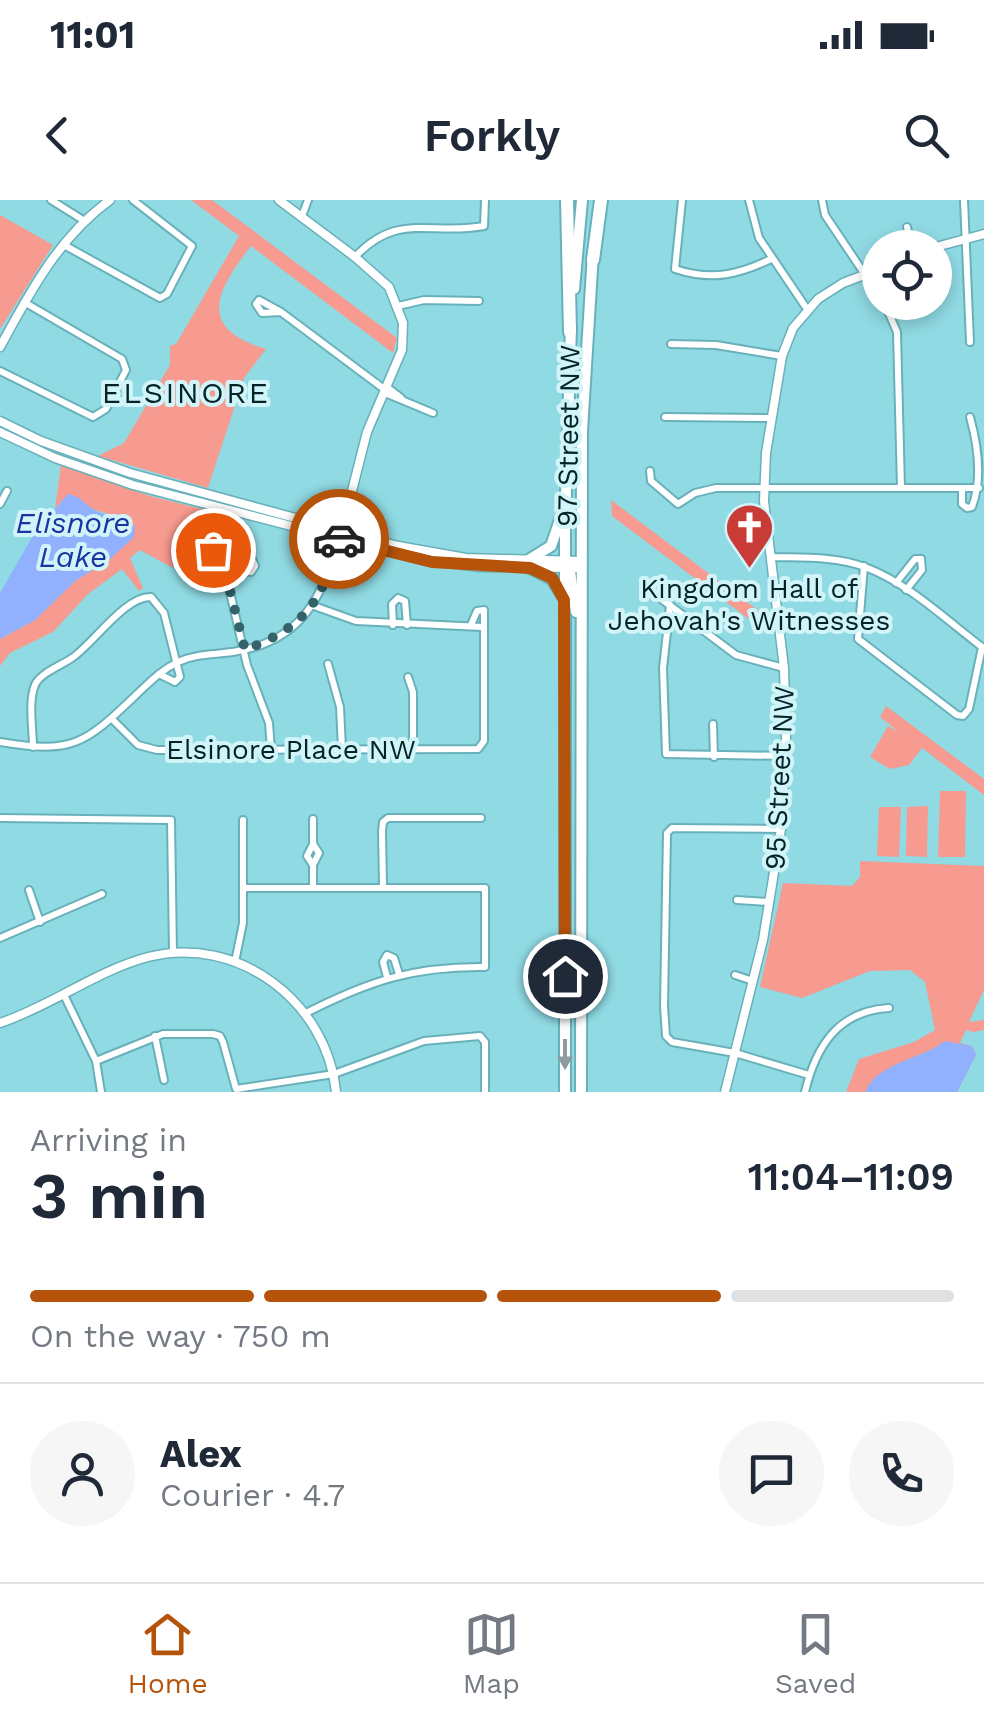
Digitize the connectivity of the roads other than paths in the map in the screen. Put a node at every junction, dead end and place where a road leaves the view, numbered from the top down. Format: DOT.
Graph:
graph roads {
  1 [pos="51,200"];
  2 [pos="110,200"];
  3 [pos="133,200"];
  4 [pos="279,200"];
  5 [pos="308,200"];
  6 [pos="486,200"];
  7 [pos="566,200"];
  8 [pos="582,200"];
  9 [pos="598,200"];
  10 [pos="682,200"];
  11 [pos="750,200"];
  12 [pos="822,200"];
  13 [pos="964,200"];
  14 [pos="302,216"];
  15 [pos="82,220"];
  16 [pos="907,226"];
  17 [pos="908,230"];
  18 [pos="984,234"];
  19 [pos="966,237"];
  20 [pos="952,242"];
  21 [pos="64,245"];
  22 [pos="355,257"];
  23 [pos="771,258"];
  24 [pos="593,260"];
  25 [pos="862,270"];
  26 [pos="862,276"];
  27 [pos="478,301"];
  28 [pos="24,302"];
  29 [pos="398,306"];
  30 [pos="807,309"];
  31 [pos="281,312"];
  32 [pos="891,320"];
  33 [pos="570,332"];
  34 [pos="970,342"];
  35 [pos="671,344"];
  36 [pos="0,346"];
  37 [pos="782,356"];
  38 [pos="0,371"];
  39 [pos="384,389"];
  40 [pos="433,413"];
  41 [pos="664,417"];
  42 [pos="970,417"];
  43 [pos="772,418"];
  44 [pos="0,421"];
  45 [pos="0,432"];
  46 [pos="650,471"];
  47 [pos="764,488"];
  48 [pos="901,488"];
  49 [pos="962,488"];
  50 [pos="979,488"];
  51 [pos="7,491"];
  52 [pos="566,502"];
  53 [pos="0,504"];
  54 [pos="340,535"];
  55 [pos="771,557"];
  56 [pos="528,564"];
  57 [pos="573,565"];
  58 [pos="864,566"];
  59 [pos="225,571"];
  60 [pos="896,583"];
  61 [pos="906,590"];
  62 [pos="652,592"];
  63 [pos="564,600"];
  64 [pos="670,604"];
  65 [pos="314,606"];
  66 [pos="407,624"];
  67 [pos="471,624"];
  68 [pos="393,625"];
  69 [pos="482,627"];
  70 [pos="982,646"];
  71 [pos="245,650"];
  72 [pos="178,662"];
  73 [pos="328,664"];
  74 [pos="784,668"];
  75 [pos="159,674"];
  76 [pos="408,677"];
  77 [pos="112,719"];
  78 [pos="713,724"];
  79 [pos="0,742"];
  80 [pos="34,748"];
  81 [pos="413,749"];
  82 [pos="271,750"];
  83 [pos="342,750"];
  84 [pos="714,756"];
  85 [pos="786,756"];
  86 [pos="0,818"];
  87 [pos="482,818"];
  88 [pos="313,819"];
  89 [pos="243,820"];
  90 [pos="782,829"];
  91 [pos="244,888"];
  92 [pos="313,888"];
  93 [pos="383,888"];
  94 [pos="29,890"];
  95 [pos="102,894"];
  96 [pos="737,900"];
  97 [pos="771,902"];
  98 [pos="40,922"];
  99 [pos="0,938"];
  100 [pos="173,953"];
  101 [pos="235,962"];
  102 [pos="399,974"];
  103 [pos="734,975"];
  104 [pos="387,978"];
  105 [pos="753,980"];
  106 [pos="64,995"];
  107 [pos="889,1008"];
  108 [pos="306,1013"];
  109 [pos="0,1023"];
  110 [pos="155,1036"];
  111 [pos="735,1054"];
  112 [pos="96,1061"];
  113 [pos="334,1074"];
  114 [pos="809,1075"];
  115 [pos="164,1080"];
  116 [pos="101,1092"];
  117 [pos="336,1092"];
  118 [pos="485,1092"];
  119 [pos="565,1092"];
  120 [pos="580,1092"];
  121 [pos="725,1092"];
  122 [pos="806,1092"];
  1 -- 15 [label="street"];
  2 -- 15 [label="street"];
  3 -- 21 [label="street"];
  4 -- 14 [label="street"];
  5 -- 14 [label="street"];
  6 -- 22 [label="street"];
  7 -- 33 [label="highway"];
  8 -- 33 [label="main road, 97 Street NW"];
  9 -- 24 [label="highway"];
  10 -- 23 [label="street"];
  11 -- 23 [label="street"];
  12 -- 25 [label="street"];
  13 -- 19 [label="street"];
  14 -- 22 [label="street"];
  15 -- 21 [label="street"];
  16 -- 17 [label="street"];
  18 -- 19 [label="street"];
  19 -- 20 [label="street"];
  19 -- 34 [label="street"];
  21 -- 28 [label="street"];
  22 -- 29 [label="street"];
  23 -- 30 [label="street"];
  24 -- 57 [label="main road, 97 Street NW"];
  26 -- 30 [label="street"];
  27 -- 29 [label="street"];
  28 -- 36 [label="street"];
  28 -- 38 [label="street"];
  29 -- 39 [label="street"];
  30 -- 37 [label="street, 95 Street NW"];
  31 -- 39 [label="street"];
  32 -- 48 [label="street"];
  33 -- 52 [label="main road, 97 Street NW"];
  35 -- 37 [label="street"];
  37 -- 43 [label="street, 95 Street NW"];
  39 -- 40 [label="street"];
  39 -- 54 [label="street"];
  41 -- 43 [label="street"];
  42 -- 50 [label="street"];
  43 -- 47 [label="street, 95 Street NW"];
  44 -- 54 [label="street"];
  45 -- 54 [label="street"];
  46 -- 47 [label="street"];
  47 -- 48 [label="street"];
  47 -- 55 [label="street, 95 Street NW"];
  48 -- 49 [label="street"];
  49 -- 50 [label="street"];
  49 -- 50 [label="street"];
  51 -- 53 [label="street"];
  52 -- 56 [label="main road"];
  52 -- 57 [label="main road, 97 Street NW"];
  54 -- 56 [label="street"];
  54 -- 65 [label="street"];
  55 -- 58 [label="street"];
  55 -- 74 [label="street, 95 Street NW"];
  56 -- 57 [label="street"];
  56 -- 63 [label="main road"];
  57 -- 63 [label="main road, 97 Street NW"];
  57 -- 120 [label="main road, 97 Street NW"];
  58 -- 60 [label="street"];
  58 -- 70 [label="street"];
  59 -- 59 [label="street"];
  59 -- 71 [label="street"];
  60 -- 61 [label="street"];
  60 -- 61 [label="street"];
  61 -- 70 [label="street"];
  62 -- 64 [label="street"];
  63 -- 119 [label="main road, 97 Street NW, one-way"];
  64 -- 74 [label="street"];
  64 -- 84 [label="street"];
  65 -- 68 [label="street"];
  65 -- 71 [label="street"];
  66 -- 67 [label="street"];
  66 -- 68 [label="street"];
  66 -- 68 [label="street"];
  67 -- 69 [label="street"];
  67 -- 69 [label="street"];
  69 -- 81 [label="street, Elsinore Place NW"];
  71 -- 72 [label="street"];
  71 -- 82 [label="street"];
  72 -- 75 [label="street"];
  72 -- 75 [label="street"];
  72 -- 80 [label="street"];
  73 -- 83 [label="street"];
  74 -- 85 [label="street, 95 Street NW"];
  75 -- 77 [label="street"];
  76 -- 81 [label="street"];
  77 -- 80 [label="street"];
  77 -- 82 [label="street, Elsinore Place NW"];
  78 -- 84 [label="street"];
  79 -- 80 [label="street"];
  81 -- 83 [label="street, Elsinore Place NW"];
  82 -- 83 [label="street, Elsinore Place NW"];
  84 -- 85 [label="street"];
  85 -- 90 [label="street, 95 Street NW"];
  86 -- 100 [label="street"];
  87 -- 93 [label="street"];
  88 -- 92 [label="street"];
  89 -- 91 [label="street"];
  90 -- 97 [label="street, 95 Street NW"];
  90 -- 111 [label="street"];
  91 -- 92 [label="street"];
  91 -- 101 [label="street"];
  92 -- 93 [label="street"];
  93 -- 102 [label="street"];
  94 -- 98 [label="street"];
  95 -- 98 [label="street"];
  96 -- 97 [label="street, 95 Street NW"];
  97 -- 105 [label="street, 95 Street NW"];
  98 -- 99 [label="street"];
  100 -- 101 [label="street"];
  100 -- 106 [label="street"];
  101 -- 108 [label="street"];
  102 -- 104 [label="street"];
  102 -- 104 [label="street"];
  103 -- 105 [label="street"];
  104 -- 108 [label="street"];
  105 -- 111 [label="street, 95 Street NW"];
  106 -- 109 [label="street"];
  106 -- 112 [label="street"];
  107 -- 114 [label="street"];
  108 -- 113 [label="street"];
  110 -- 112 [label="street"];
  110 -- 113 [label="street"];
  110 -- 115 [label="street"];
  111 -- 114 [label="street"];
  111 -- 121 [label="street, 95 Street NW"];
  112 -- 116 [label="street"];
  113 -- 117 [label="street"];
  113 -- 118 [label="street"];
  114 -- 122 [label="street"];
}
